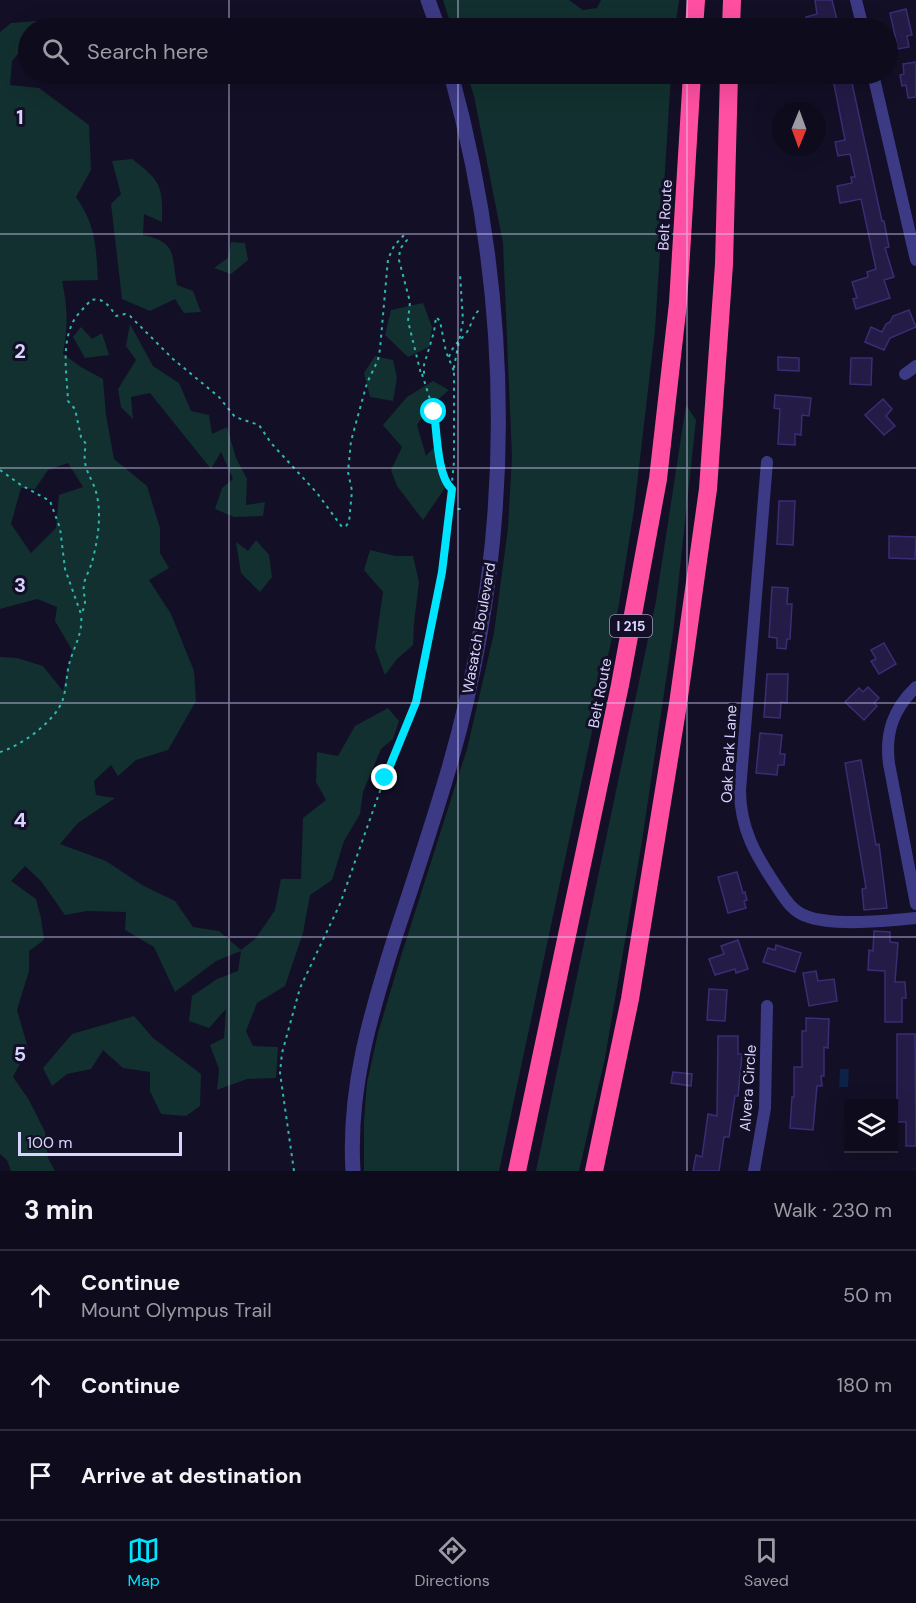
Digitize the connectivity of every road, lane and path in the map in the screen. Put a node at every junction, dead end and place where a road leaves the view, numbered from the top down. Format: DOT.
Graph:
graph roads {
  1 [pos="428,0"];
  2 [pos="696,0"];
  3 [pos="732,0"];
  4 [pos="856,0"];
  5 [pos="434,18"];
  6 [pos="695,18"];
  7 [pos="731,18"];
  8 [pos="860,18"];
  9 [pos="453,84"];
  10 [pos="691,84"];
  11 [pos="729,84"];
  12 [pos="875,84"];
  13 [pos="916,260"];
  14 [pos="460,274"];
  15 [pos="492,302"];
  16 [pos="458,340"];
  17 [pos="448,358"];
  18 [pos="916,366"];
  19 [pos="454,371"];
  20 [pos="422,374"];
  21 [pos="905,374"];
  22 [pos="766,462"];
  23 [pos="0,470"];
  24 [pos="452,489"];
  25 [pos="450,509"];
  26 [pos="463,509"];
  27 [pos="81,614"];
  28 [pos="916,687"];
  29 [pos="0,752"];
  30 [pos="916,904"];
  31 [pos="916,918"];
  32 [pos="767,1006"];
  33 [pos="294,1171"];
  34 [pos="353,1171"];
  35 [pos="516,1171"];
  36 [pos="594,1171"];
  37 [pos="754,1171"];
  1 -- 5 [label="street"];
  2 -- 6 [label="highway"];
  3 -- 7 [label="highway"];
  4 -- 8 [label="street"];
  9 -- 15 [label="street, Wasatch Boulevard"];
  10 -- 35 [label="highway, Belt Route / I 215"];
  11 -- 36 [label="highway"];
  12 -- 13 [label="street"];
  14 -- 16 [label="path"];
  15 -- 16 [label="path"];
  15 -- 34 [label="street, Wasatch Boulevard"];
  16 -- 17 [label="path"];
  16 -- 19 [label="path"];
  17 -- 19 [label="path"];
  17 -- 20 [label="path"];
  18 -- 21 [label="street"];
  19 -- 24 [label="path"];
  20 -- 24 [label="path"];
  20 -- 27 [label="path"];
  22 -- 31 [label="street, Oak Park Lane"];
  23 -- 27 [label="path"];
  24 -- 25 [label="path"];
  25 -- 26 [label="path"];
  25 -- 33 [label="path"];
  27 -- 29 [label="path"];
  28 -- 30 [label="street"];
  32 -- 37 [label="street, Alvera Circle"];
}
